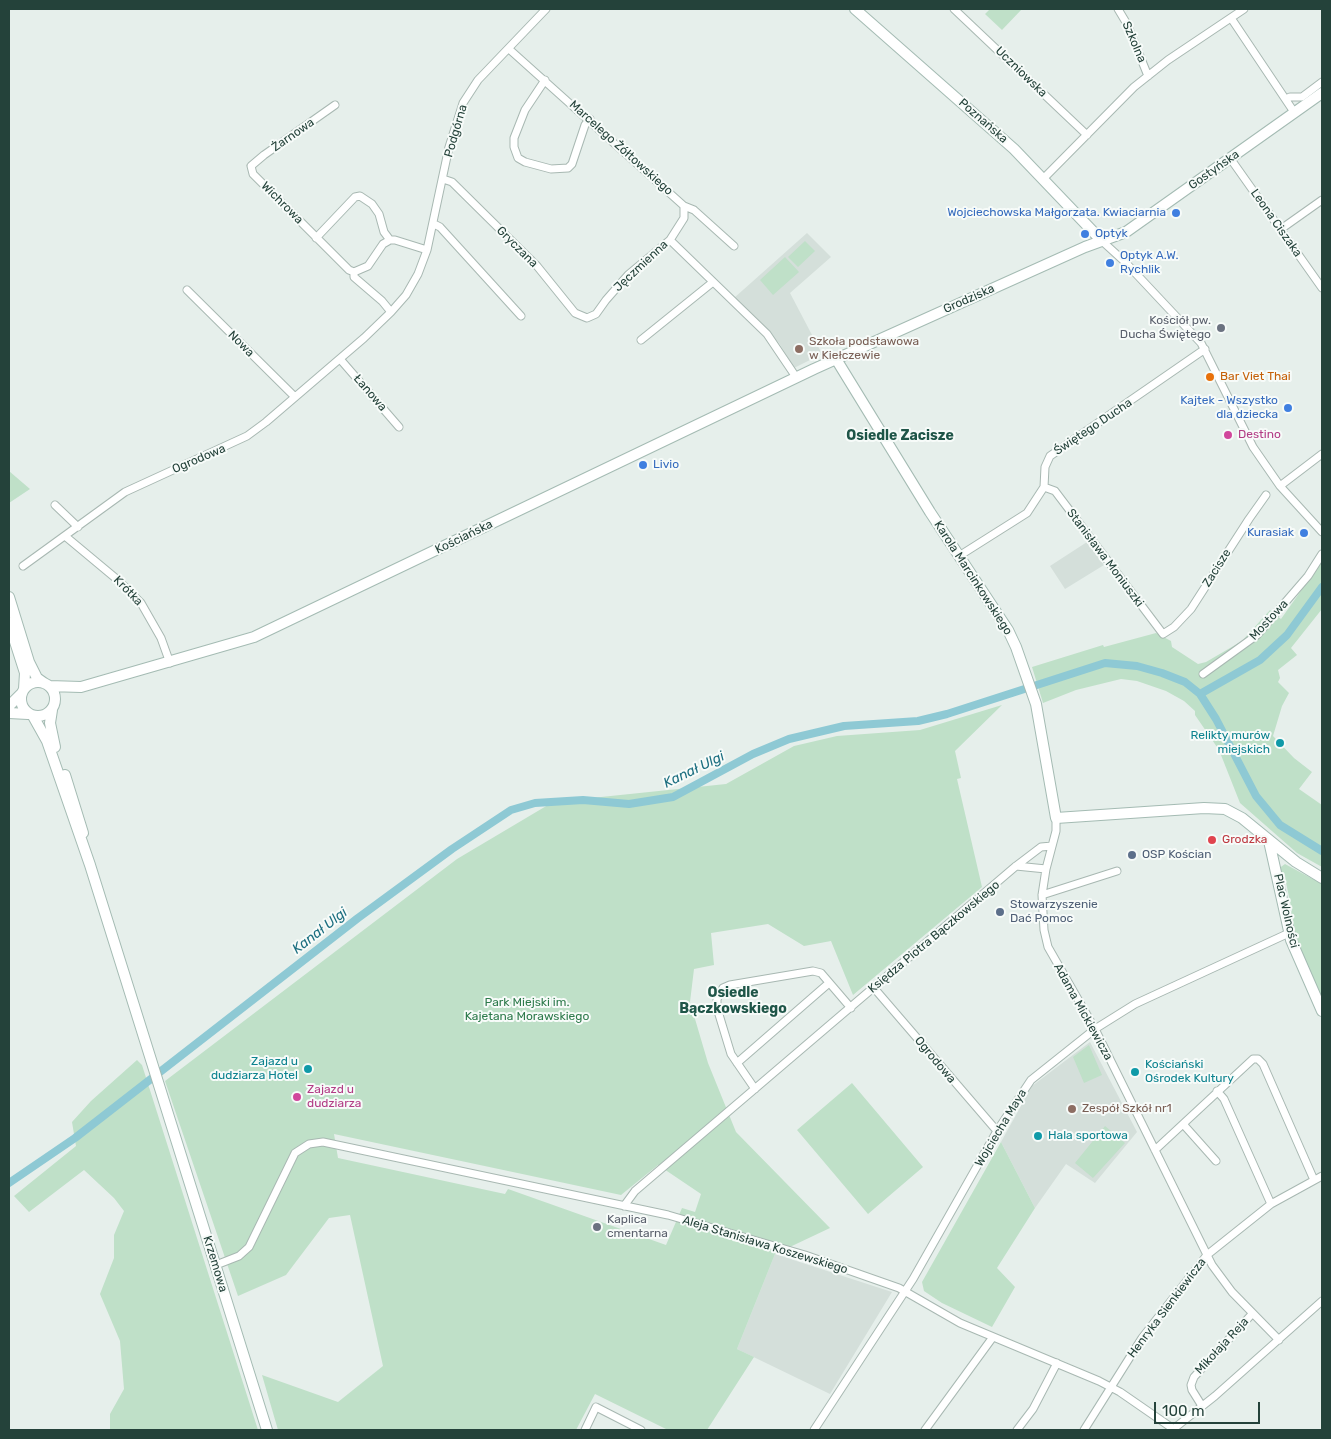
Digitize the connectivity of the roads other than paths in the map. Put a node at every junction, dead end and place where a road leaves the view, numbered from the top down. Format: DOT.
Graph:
graph roads {
  1 [pos="546,9"];
  2 [pos="855,9"];
  3 [pos="954,9"];
  4 [pos="1118,9"];
  5 [pos="1244,9"];
  6 [pos="1231,18"];
  7 [pos="509,49"];
  8 [pos="1148,76"];
  9 [pos="545,80"];
  10 [pos="1322,82"];
  11 [pos="1322,93"];
  12 [pos="1286,99"];
  13 [pos="335,104"];
  14 [pos="1294,112"];
  15 [pos="590,119"];
  16 [pos="1087,135"];
  17 [pos="1230,158"];
  18 [pos="251,166"];
  19 [pos="1044,178"];
  20 [pos="443,179"];
  21 [pos="1322,200"];
  22 [pos="684,206"];
  23 [pos="434,224"];
  24 [pos="1281,230"];
  25 [pos="316,238"];
  26 [pos="390,240"];
  27 [pos="670,240"];
  28 [pos="1102,241"];
  29 [pos="734,246"];
  30 [pos="427,250"];
  31 [pos="354,272"];
  32 [pos="713,282"];
  33 [pos="1322,288"];
  34 [pos="187,290"];
  35 [pos="391,312"];
  36 [pos="521,316"];
  37 [pos="587,318"];
  38 [pos="364,338"];
  39 [pos="641,340"];
  40 [pos="1205,349"];
  41 [pos="340,359"];
  42 [pos="836,359"];
  43 [pos="796,377"];
  44 [pos="295,398"];
  45 [pos="399,427"];
  46 [pos="1322,454"];
  47 [pos="1280,486"];
  48 [pos="1044,487"];
  49 [pos="1266,495"];
  50 [pos="55,505"];
  51 [pos="78,527"];
  52 [pos="1322,532"];
  53 [pos="65,536"];
  54 [pos="1322,554"];
  55 [pos="959,556"];
  56 [pos="23,566"];
  57 [pos="9,597"];
  58 [pos="9,623"];
  59 [pos="1163,634"];
  60 [pos="170,663"];
  61 [pos="1203,674"];
  62 [pos="46,685"];
  63 [pos="81,687"];
  64 [pos="23,692"];
  65 [pos="9,706"];
  66 [pos="53,707"];
  67 [pos="9,713"];
  68 [pos="30,715"];
  69 [pos="1056,818"];
  70 [pos="1268,840"];
  71 [pos="1052,846"];
  72 [pos="1296,862"];
  73 [pos="90,865"];
  74 [pos="1275,865"];
  75 [pos="1016,866"];
  76 [pos="1046,869"];
  77 [pos="1117,871"];
  78 [pos="1322,878"];
  79 [pos="1042,895"];
  80 [pos="1289,933"];
  81 [pos="830,984"];
  82 [pos="874,988"];
  83 [pos="851,1008"];
  84 [pos="1322,1011"];
  85 [pos="1095,1029"];
  86 [pos="737,1063"];
  87 [pos="755,1089"];
  88 [pos="1217,1092"];
  89 [pos="1182,1124"];
  90 [pos="998,1131"];
  91 [pos="1155,1150"];
  92 [pos="1216,1161"];
  93 [pos="1322,1176"];
  94 [pos="1314,1180"];
  95 [pos="1271,1204"];
  96 [pos="624,1206"];
  97 [pos="1207,1255"];
  98 [pos="216,1265"];
  99 [pos="905,1291"];
  100 [pos="1320,1306"];
  101 [pos="1252,1314"];
  102 [pos="993,1337"];
  103 [pos="1279,1340"];
  104 [pos="1057,1363"];
  105 [pos="1111,1387"];
  106 [pos="1202,1406"];
  107 [pos="267,1430"];
  108 [pos="586,1430"];
  109 [pos="642,1430"];
  110 [pos="814,1430"];
  111 [pos="925,1430"];
  112 [pos="1016,1430"];
  113 [pos="1084,1430"];
  114 [pos="1174,1430"];
  1 -- 7 [label="street, Podgórna"];
  2 -- 19 [label="main road, Poznańska"];
  3 -- 16 [label="street, Uczniowska"];
  4 -- 8 [label="street, Szkolna"];
  5 -- 6 [label="street"];
  6 -- 8 [label="street"];
  6 -- 12 [label="street"];
  7 -- 9 [label="street, Marcelego Żółtowskiego"];
  7 -- 20 [label="street, Podgórna"];
  8 -- 16 [label="street"];
  9 -- 15 [label="street, Marcelego Żółtowskiego"];
  9 -- 15 [label="street"];
  10 -- 12 [label="street"];
  11 -- 14 [label="main road, Gostyńska"];
  12 -- 14 [label="street"];
  13 -- 18 [label="street, Żarnowa"];
  14 -- 17 [label="main road, Gostyńska"];
  15 -- 22 [label="street, Marcelego Żółtowskiego"];
  16 -- 19 [label="street"];
  17 -- 24 [label="street, Leona Ciszaka"];
  17 -- 28 [label="main road, Gostyńska"];
  18 -- 25 [label="street, Wichrowa"];
  19 -- 28 [label="main road, Poznańska"];
  20 -- 23 [label="street, Podgórna"];
  20 -- 37 [label="street, Gryczana"];
  21 -- 24 [label="street"];
  22 -- 27 [label="street, Jęczmienna"];
  22 -- 29 [label="street, Marcelego Żółtowskiego"];
  23 -- 30 [label="street, Podgórna"];
  23 -- 36 [label="street"];
  24 -- 33 [label="street, Leona Ciszaka"];
  25 -- 26 [label="street"];
  25 -- 31 [label="street, Wichrowa"];
  26 -- 30 [label="street"];
  26 -- 31 [label="street"];
  27 -- 32 [label="street"];
  27 -- 37 [label="street, Jęczmienna"];
  28 -- 40 [label="street"];
  28 -- 42 [label="main road, Grodziska"];
  30 -- 35 [label="street, Podgórna"];
  31 -- 35 [label="street"];
  32 -- 39 [label="street"];
  32 -- 43 [label="street"];
  34 -- 44 [label="street, Nowa"];
  35 -- 38 [label="street, Podgórna"];
  38 -- 41 [label="street, Ogrodowa"];
  40 -- 47 [label="street"];
  40 -- 48 [label="street, Świętego Ducha"];
  41 -- 44 [label="street, Ogrodowa"];
  41 -- 45 [label="street, Łanowa"];
  42 -- 43 [label="main road, Kościańska"];
  42 -- 55 [label="main road, Karola Marcinkowskiego"];
  43 -- 60 [label="main road, Kościańska"];
  44 -- 51 [label="street, Ogrodowa"];
  46 -- 47 [label="street"];
  47 -- 52 [label="street"];
  48 -- 55 [label="street, Świętego Ducha"];
  48 -- 59 [label="street, Stanisława Moniuszki"];
  49 -- 59 [label="street, Zacisze"];
  50 -- 51 [label="street"];
  51 -- 53 [label="street, Ogrodowa"];
  53 -- 56 [label="street, Ogrodowa"];
  53 -- 60 [label="street, Krótka"];
  54 -- 61 [label="street, Mostowa"];
  55 -- 69 [label="main road, Karola Marcinkowskiego"];
  57 -- 62 [label="main road"];
  58 -- 64 [label="main road"];
  60 -- 63 [label="main road, Kościańska"];
  62 -- 63 [label="main road, Kościańska"];
  62 -- 64 [label="main road"];
  62 -- 66 [label="main road"];
  63 -- 66 [label="main road, Kościańska"];
  64 -- 65 [label="main road"];
  64 -- 68 [label="main road"];
  66 -- 68 [label="main road"];
  66 -- 73 [label="main road"];
  67 -- 68 [label="main road"];
  68 -- 73 [label="main road"];
  69 -- 70 [label="main road"];
  69 -- 71 [label="street, Adama Mickiewicza"];
  70 -- 72 [label="main road"];
  70 -- 74 [label="main road, Plac Wolności"];
  71 -- 75 [label="street, Księdza Piotra Bączkowskiego"];
  71 -- 76 [label="street, Adama Mickiewicza"];
  72 -- 74 [label="main road, Plac Wolności"];
  72 -- 78 [label="main road"];
  73 -- 98 [label="main road, Krzemowa"];
  74 -- 80 [label="main road, Plac Wolności"];
  75 -- 76 [label="street"];
  75 -- 82 [label="street, Księdza Piotra Bączkowskiego"];
  76 -- 79 [label="street, Adama Mickiewicza"];
  77 -- 79 [label="street"];
  79 -- 85 [label="street, Adama Mickiewicza"];
  80 -- 84 [label="main road, Plac Wolności"];
  80 -- 85 [label="street, Wojciecha Maya"];
  81 -- 83 [label="street"];
  81 -- 86 [label="street"];
  81 -- 86 [label="street"];
  82 -- 83 [label="street, Księdza Piotra Bączkowskiego"];
  82 -- 90 [label="street, Ogrodowa"];
  83 -- 87 [label="street, Księdza Piotra Bączkowskiego"];
  85 -- 90 [label="street, Wojciecha Maya"];
  85 -- 91 [label="street, Adama Mickiewicza"];
  86 -- 87 [label="street"];
  87 -- 96 [label="street, Księdza Piotra Bączkowskiego"];
  88 -- 89 [label="street"];
  88 -- 94 [label="street"];
  88 -- 95 [label="street"];
  89 -- 91 [label="street"];
  89 -- 92 [label="street"];
  90 -- 99 [label="street, Wojciecha Maya"];
  91 -- 97 [label="street, Adama Mickiewicza"];
  93 -- 94 [label="street, Henryka Sienkiewicza"];
  94 -- 95 [label="street, Henryka Sienkiewicza"];
  95 -- 97 [label="street, Henryka Sienkiewicza"];
  96 -- 98 [label="street, Aleja Stanisława Koszewskiego"];
  96 -- 99 [label="street, Aleja Stanisława Koszewskiego"];
  97 -- 101 [label="street, Adama Mickiewicza"];
  97 -- 105 [label="street, Henryka Sienkiewicza"];
  98 -- 107 [label="main road, Krzemowa"];
  99 -- 102 [label="street, Aleja Stanisława Koszewskiego"];
  99 -- 110 [label="street, Wojciecha Maya"];
  100 -- 103 [label="street"];
  101 -- 103 [label="street, Adama Mickiewicza"];
  101 -- 106 [label="street, Mikołaja Reja"];
  102 -- 104 [label="street, Aleja Stanisława Koszewskiego"];
  102 -- 111 [label="street"];
  103 -- 106 [label="street"];
  104 -- 105 [label="street, Aleja Stanisława Koszewskiego"];
  104 -- 112 [label="street"];
  105 -- 113 [label="street, Henryka Sienkiewicza"];
  105 -- 114 [label="street, Aleja Stanisława Koszewskiego"];
  106 -- 114 [label="street"];
  108 -- 109 [label="street"];
}
